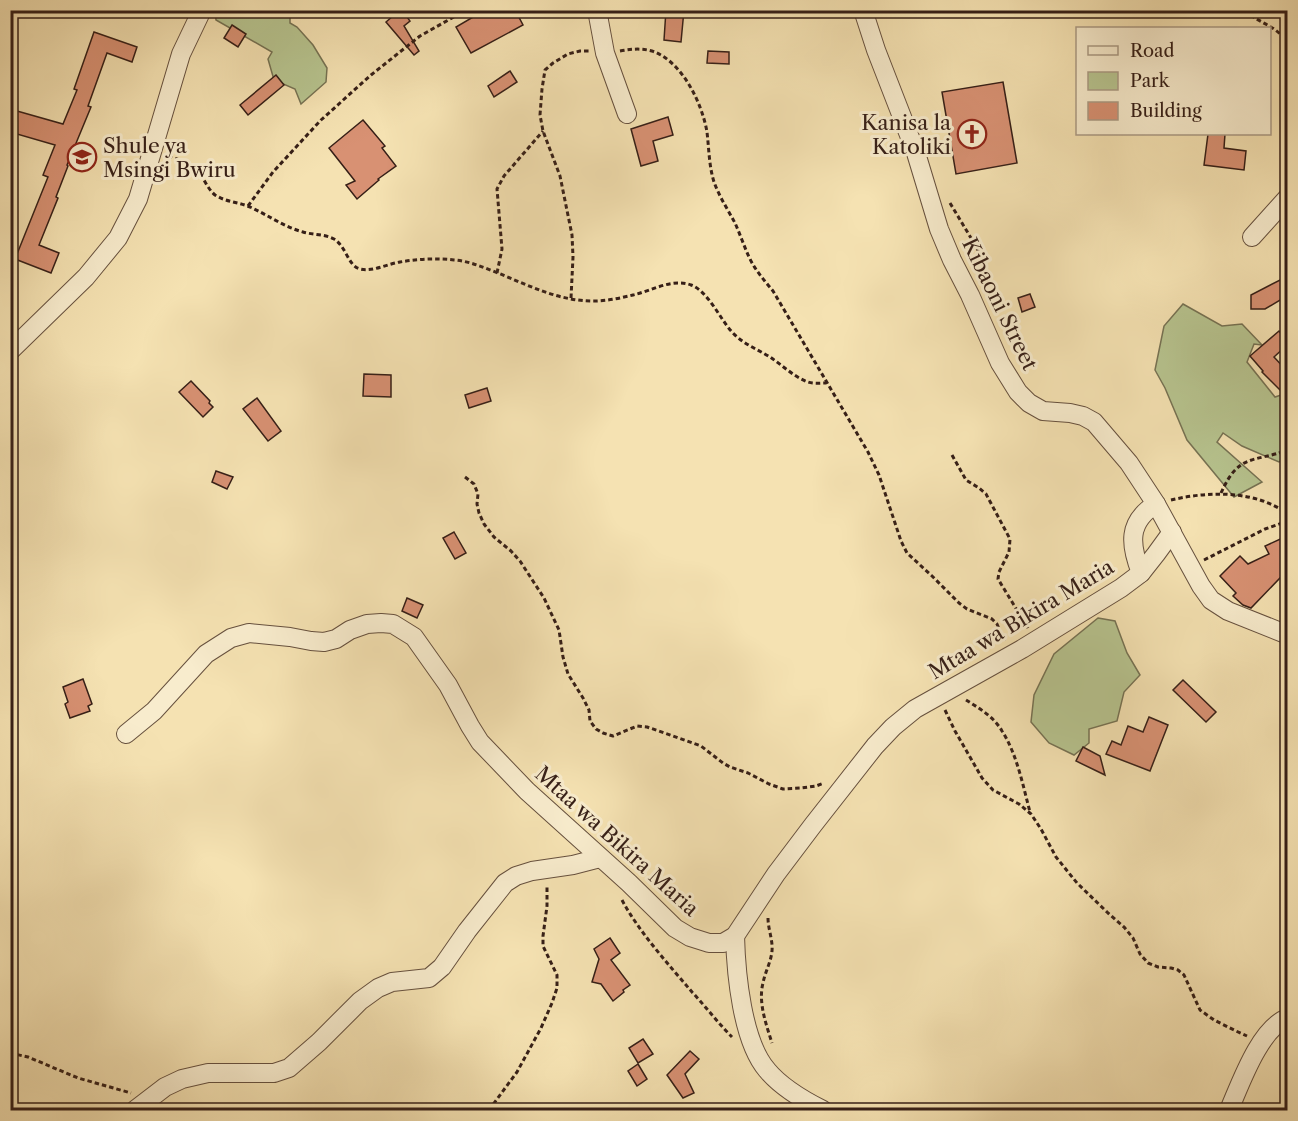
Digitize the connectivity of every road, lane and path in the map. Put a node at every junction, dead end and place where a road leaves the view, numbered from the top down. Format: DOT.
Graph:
graph roads {
  1 [pos="202,10"];
  2 [pos="466,10"];
  3 [pos="597,10"];
  4 [pos="863,10"];
  5 [pos="1245,10"];
  6 [pos="1287,44"];
  7 [pos="605,53"];
  8 [pos="627,114"];
  9 [pos="543,131"];
  10 [pos="152,152"];
  11 [pos="1287,197"];
  12 [pos="949,201"];
  13 [pos="248,206"];
  14 [pos="1252,237"];
  15 [pos="497,273"];
  16 [pos="970,295"];
  17 [pos="571,298"];
  18 [pos="10,351"];
  19 [pos="826,383"];
  20 [pos="1287,450"];
  21 [pos="952,455"];
  22 [pos="465,477"];
  23 [pos="1221,493"];
  24 [pos="1156,504"];
  25 [pos="1287,514"];
  26 [pos="1287,521"];
  27 [pos="1172,532"];
  28 [pos="1191,567"];
  29 [pos="1141,573"];
  30 [pos="1287,635"];
  31 [pos="1029,645"];
  32 [pos="944,692"];
  33 [pos="126,734"];
  34 [pos="826,782"];
  35 [pos="1031,814"];
  36 [pos="600,858"];
  37 [pos="546,870"];
  38 [pos="769,885"];
  39 [pos="620,897"];
  40 [pos="735,936"];
  41 [pos="1287,1018"];
  42 [pos="1261,1041"];
  43 [pos="10,1053"];
  44 [pos="766,1055"];
  45 [pos="150,1099"];
  46 [pos="135,1110"];
  47 [pos="489,1110"];
  48 [pos="823,1110"];
  49 [pos="1229,1110"];
  1 -- 10 [label="street"];
  2 -- 13 [label="path"];
  3 -- 7 [label="street"];
  4 -- 16 [label="street, Kibaoni Street"];
  5 -- 6 [label="path"];
  7 -- 8 [label="street"];
  7 -- 9 [label="path"];
  7 -- 19 [label="path"];
  9 -- 15 [label="path"];
  9 -- 17 [label="path"];
  10 -- 13 [label="path"];
  10 -- 18 [label="street"];
  11 -- 14 [label="street"];
  12 -- 16 [label="path"];
  13 -- 15 [label="path"];
  15 -- 17 [label="path"];
  16 -- 24 [label="street, Kibaoni Street"];
  17 -- 19 [label="path"];
  19 -- 31 [label="path"];
  20 -- 23 [label="path"];
  21 -- 31 [label="path"];
  22 -- 34 [label="path"];
  23 -- 24 [label="path"];
  23 -- 25 [label="path"];
  24 -- 27 [label="street, Kibaoni Street"];
  24 -- 29 [label="street"];
  26 -- 28 [label="path"];
  27 -- 28 [label="street, Kibaoni Street"];
  27 -- 29 [label="street, Mtaa wa Bikira Maria"];
  28 -- 30 [label="street, Kibaoni Street"];
  29 -- 31 [label="street, Mtaa wa Bikira Maria"];
  31 -- 32 [label="street, Mtaa wa Bikira Maria"];
  32 -- 35 [label="path"];
  32 -- 35 [label="path"];
  32 -- 38 [label="street, Mtaa wa Bikira Maria"];
  33 -- 36 [label="street, Mtaa wa Bikira Maria"];
  35 -- 42 [label="path"];
  36 -- 37 [label="street"];
  36 -- 40 [label="street, Mtaa wa Bikira Maria"];
  37 -- 45 [label="street"];
  37 -- 47 [label="path"];
  38 -- 40 [label="street, Mtaa wa Bikira Maria"];
  38 -- 44 [label="path"];
  39 -- 44 [label="path"];
  40 -- 44 [label="street"];
  41 -- 42 [label="street"];
  42 -- 49 [label="street"];
  43 -- 45 [label="path"];
  44 -- 48 [label="street"];
  45 -- 46 [label="street"];
}
